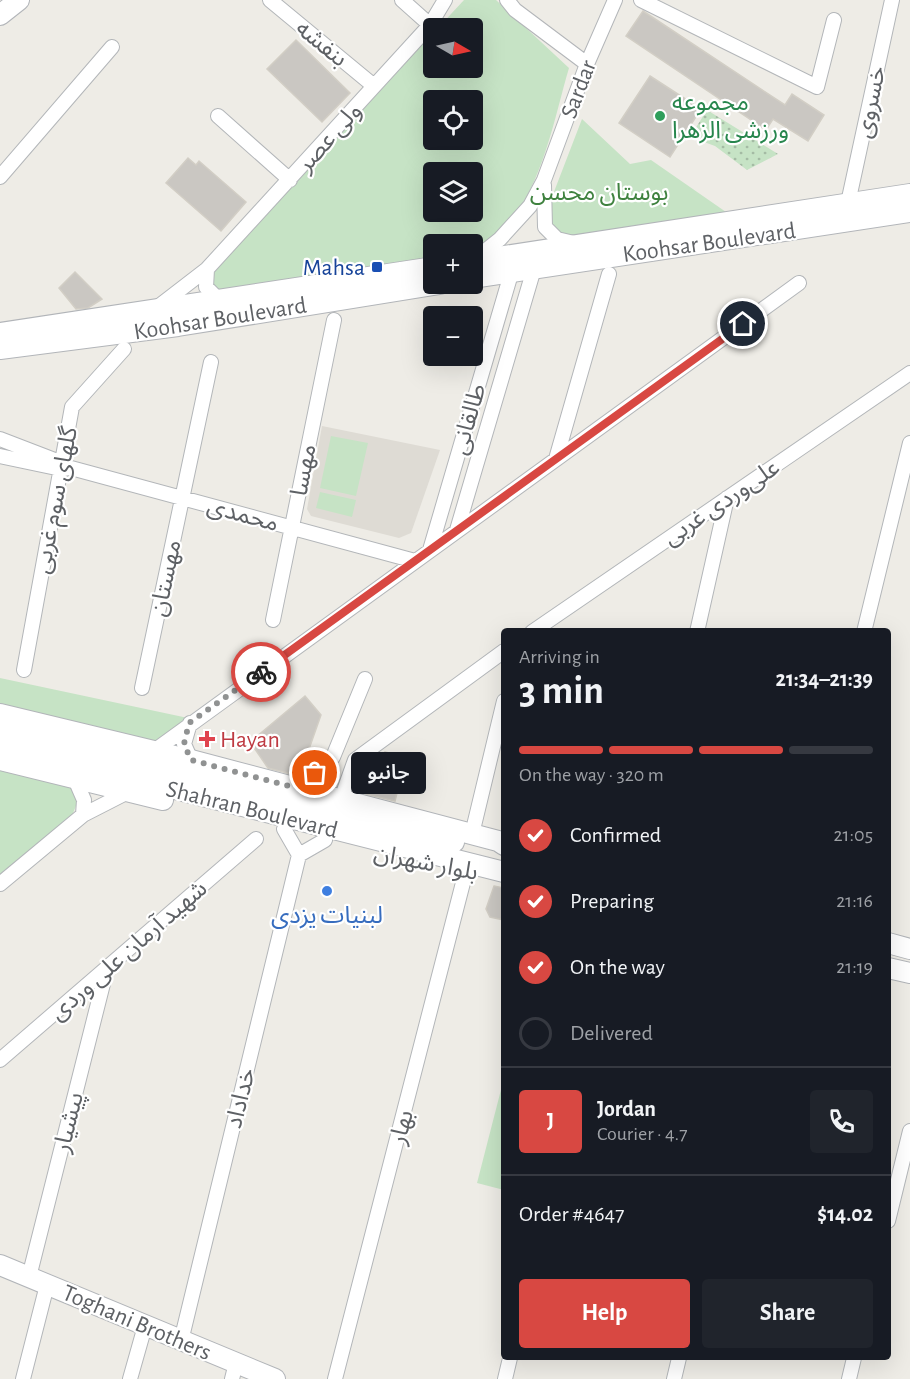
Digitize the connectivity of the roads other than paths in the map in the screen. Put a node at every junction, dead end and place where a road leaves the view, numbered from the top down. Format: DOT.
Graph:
graph roads {
  1 [pos="19,0"];
  2 [pos="402,0"];
  3 [pos="446,0"];
  4 [pos="615,0"];
  5 [pos="641,0"];
  6 [pos="892,0"];
  7 [pos="276,2"];
  8 [pos="515,3"];
  9 [pos="0,15"];
  10 [pos="434,18"];
  11 [pos="423,19"];
  12 [pos="834,20"];
  13 [pos="423,33"];
  14 [pos="112,47"];
  15 [pos="587,64"];
  16 [pos="374,86"];
  17 [pos="218,116"];
  18 [pos="0,177"];
  19 [pos="290,180"];
  20 [pos="544,180"];
  21 [pos="910,194"];
  22 [pos="848,203"];
  23 [pos="910,212"];
  24 [pos="576,244"];
  25 [pos="483,252"];
  26 [pos="537,259"];
  27 [pos="483,261"];
  28 [pos="515,263"];
  29 [pos="207,269"];
  30 [pos="423,269"];
  31 [pos="483,274"];
  32 [pos="609,274"];
  33 [pos="799,284"];
  34 [pos="423,287"];
  35 [pos="228,300"];
  36 [pos="147,312"];
  37 [pos="334,320"];
  38 [pos="0,333"];
  39 [pos="124,349"];
  40 [pos="0,350"];
  41 [pos="211,362"];
  42 [pos="910,372"];
  43 [pos="0,440"];
  44 [pos="910,443"];
  45 [pos="0,456"];
  46 [pos="555,459"];
  47 [pos="65,466"];
  48 [pos="183,498"];
  49 [pos="727,498"];
  50 [pos="291,527"];
  51 [pos="457,530"];
  52 [pos="430,550"];
  53 [pos="415,561"];
  54 [pos="273,620"];
  55 [pos="538,628"];
  56 [pos="698,628"];
  57 [pos="865,628"];
  58 [pos="501,653"];
  59 [pos="492,660"];
  60 [pos="501,667"];
  61 [pos="24,670"];
  62 [pos="365,679"];
  63 [pos="142,688"];
  64 [pos="0,714"];
  65 [pos="501,714"];
  66 [pos="189,723"];
  67 [pos="0,730"];
  68 [pos="0,746"];
  69 [pos="337,747"];
  70 [pos="154,750"];
  71 [pos="0,760"];
  72 [pos="191,760"];
  73 [pos="355,760"];
  74 [pos="74,777"];
  75 [pos="289,786"];
  76 [pos="128,792"];
  77 [pos="341,799"];
  78 [pos="83,815"];
  79 [pos="284,829"];
  80 [pos="472,834"];
  81 [pos="256,839"];
  82 [pos="325,840"];
  83 [pos="501,844"];
  84 [pos="297,851"];
  85 [pos="501,852"];
  86 [pos="501,872"];
  87 [pos="501,873"];
  88 [pos="465,875"];
  89 [pos="0,884"];
  90 [pos="891,944"];
  91 [pos="910,949"];
  92 [pos="107,968"];
  93 [pos="891,969"];
  94 [pos="910,973"];
  95 [pos="0,1060"];
  96 [pos="910,1131"];
  97 [pos="891,1209"];
  98 [pos="0,1264"];
  99 [pos="29,1277"];
  100 [pos="47,1285"];
  101 [pos="145,1326"];
  102 [pos="181,1341"];
  103 [pos="510,1360"];
  104 [pos="679,1360"];
  105 [pos="854,1360"];
  106 [pos="234,1371"];
  107 [pos="22,1379"];
  108 [pos="130,1379"];
  109 [pos="275,1379"];
  110 [pos="335,1379"];
  111 [pos="505,1379"];
  112 [pos="674,1379"];
  113 [pos="849,1379"];
  1 -- 9 [label="main road"];
  2 -- 11 [label="street"];
  3 -- 10 [label="street, ولی عصر"];
  4 -- 15 [label="street, Sardar"];
  5 -- 12 [label="street"];
  6 -- 22 [label="street, خسروی"];
  7 -- 16 [label="street, بنفشه"];
  8 -- 15 [label="street"];
  13 -- 16 [label="street, ولی عصر"];
  14 -- 18 [label="street"];
  15 -- 20 [label="street, Sardar"];
  16 -- 19 [label="street, ولی عصر"];
  17 -- 19 [label="street"];
  19 -- 29 [label="street, ولی عصر"];
  20 -- 24 [label="street, Sardar"];
  20 -- 25 [label="street, Sardar"];
  21 -- 22 [label="main road, Koohsar Boulevard"];
  22 -- 24 [label="main road, Koohsar Boulevard"];
  23 -- 26 [label="main road, Koohsar Boulevard"];
  24 -- 26 [label="main road, Koohsar Boulevard"];
  26 -- 28 [label="main road, Koohsar Boulevard"];
  26 -- 51 [label="street, طالقانی"];
  27 -- 28 [label="main road, Koohsar Boulevard"];
  28 -- 31 [label="main road, Koohsar Boulevard"];
  28 -- 52 [label="street, طالقانی"];
  29 -- 35 [label="street"];
  29 -- 36 [label="street, ولی عصر"];
  30 -- 35 [label="main road, Koohsar Boulevard"];
  32 -- 46 [label="street"];
  33 -- 46 [label="street"];
  34 -- 40 [label="main road, Koohsar Boulevard"];
  35 -- 36 [label="main road, Koohsar Boulevard"];
  36 -- 38 [label="main road, Koohsar Boulevard"];
  37 -- 50 [label="street, مهسا"];
  39 -- 47 [label="street, گلهای سوم غربی"];
  41 -- 48 [label="street, مهستان"];
  42 -- 49 [label="street, علی‌وردی غربی"];
  43 -- 47 [label="street"];
  44 -- 57 [label="street"];
  45 -- 47 [label="street"];
  46 -- 51 [label="street"];
  47 -- 48 [label="street, محمدی"];
  47 -- 61 [label="street, گلهای سوم غربی"];
  48 -- 50 [label="street, محمدی"];
  48 -- 63 [label="street, مهستان"];
  49 -- 55 [label="street, علی‌وردی غربی"];
  49 -- 56 [label="street"];
  50 -- 53 [label="street, محمدی"];
  50 -- 54 [label="street, مهسا"];
  51 -- 52 [label="street"];
  52 -- 53 [label="street"];
  53 -- 66 [label="street"];
  58 -- 59 [label="street"];
  59 -- 60 [label="street"];
  59 -- 73 [label="street"];
  62 -- 69 [label="street"];
  64 -- 70 [label="main road, Shahran Boulevard"];
  65 -- 80 [label="street"];
  66 -- 70 [label="street"];
  66 -- 72 [label="street"];
  67 -- 85 [label="main road, Shahran Boulevard"];
  68 -- 86 [label="main road, Shahran Boulevard"];
  69 -- 73 [label="street"];
  69 -- 75 [label="street"];
  70 -- 72 [label="main road, Shahran Boulevard"];
  71 -- 74 [label="main road, بلوار شهران"];
  72 -- 75 [label="main road, Shahran Boulevard"];
  73 -- 77 [label="street"];
  74 -- 76 [label="main road, بلوار شهران"];
  74 -- 78 [label="street"];
  75 -- 77 [label="main road, Shahran Boulevard"];
  76 -- 78 [label="street"];
  76 -- 79 [label="main road, بلوار شهران"];
  77 -- 80 [label="main road, Shahran Boulevard"];
  78 -- 89 [label="street"];
  79 -- 82 [label="main road, بلوار شهران"];
  79 -- 84 [label="street"];
  80 -- 83 [label="main road, Shahran Boulevard"];
  81 -- 92 [label="street, شهید آرمان علی وردی"];
  82 -- 84 [label="street"];
  82 -- 88 [label="main road, بلوار شهران"];
  84 -- 102 [label="street, خداداد"];
  87 -- 88 [label="main road, بلوار شهران"];
  88 -- 110 [label="street, بهار"];
  90 -- 91 [label="main road"];
  92 -- 95 [label="street, شهید آرمان علی وردی"];
  92 -- 99 [label="street, پیشیار"];
  93 -- 94 [label="main road"];
  96 -- 97 [label="street"];
  98 -- 99 [label="main road, Toghani Brothers"];
  99 -- 100 [label="main road, Toghani Brothers"];
  100 -- 101 [label="main road, Toghani Brothers"];
  100 -- 107 [label="street"];
  101 -- 102 [label="main road, Toghani Brothers"];
  101 -- 108 [label="street"];
  102 -- 106 [label="main road, Toghani Brothers"];
  103 -- 111 [label="street"];
  104 -- 112 [label="street"];
  105 -- 113 [label="street"];
  106 -- 109 [label="main road, Toghani Brothers"];
}
